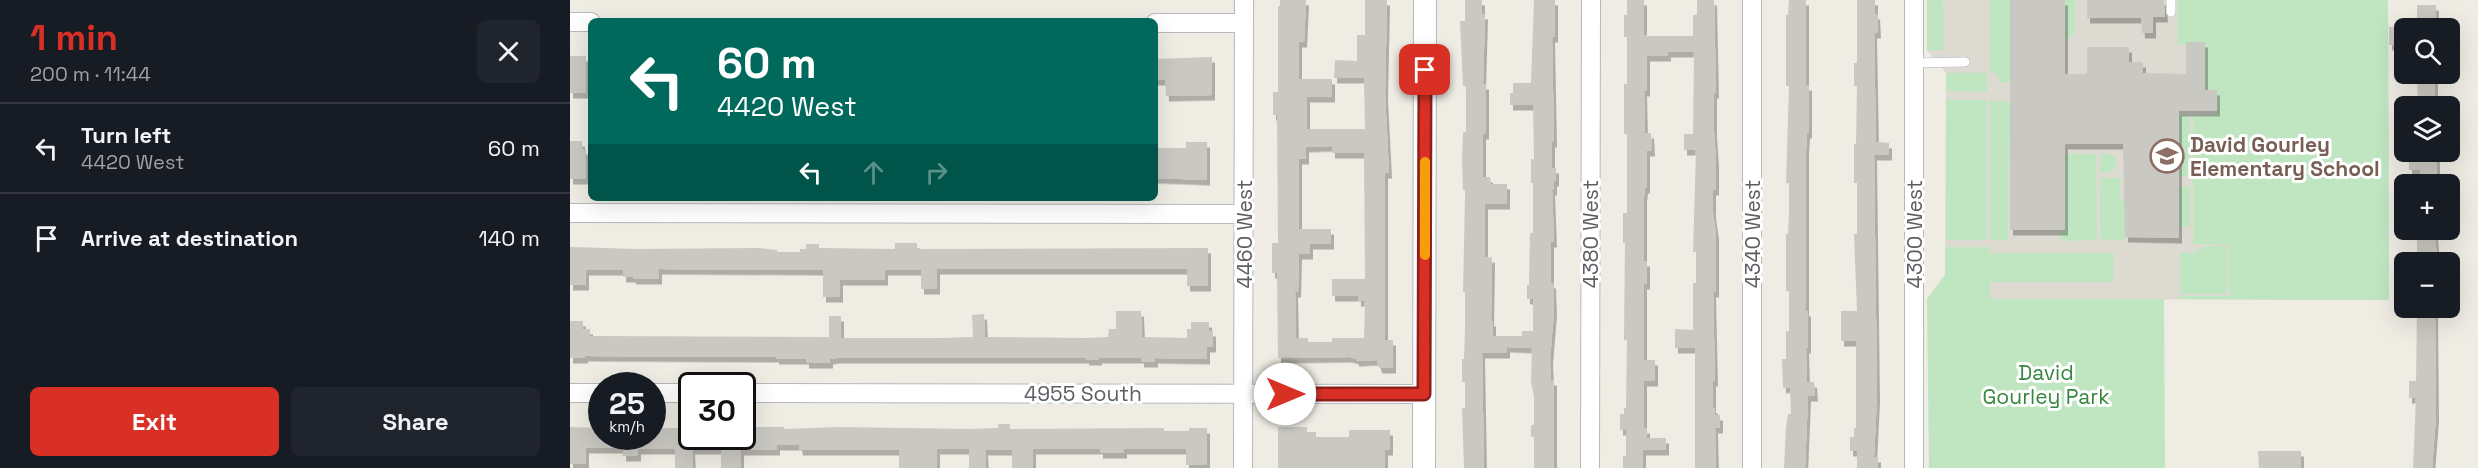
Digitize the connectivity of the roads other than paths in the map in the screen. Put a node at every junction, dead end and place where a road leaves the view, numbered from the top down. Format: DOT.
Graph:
graph roads {
  1 [pos="1244,0"];
  2 [pos="1425,0"];
  3 [pos="1591,0"];
  4 [pos="1752,0"];
  5 [pos="1914,0"];
  6 [pos="2171,0"];
  7 [pos="2171,12"];
  8 [pos="570,22"];
  9 [pos="588,22"];
  10 [pos="1158,23"];
  11 [pos="1244,23"];
  12 [pos="1965,62"];
  13 [pos="1914,63"];
  14 [pos="570,213"];
  15 [pos="1244,214"];
  16 [pos="570,393"];
  17 [pos="588,393"];
  18 [pos="756,393"];
  19 [pos="1244,393"];
  20 [pos="1424,394"];
  21 [pos="1244,468"];
  22 [pos="1424,468"];
  23 [pos="1590,468"];
  24 [pos="1752,468"];
  25 [pos="1914,468"];
  1 -- 11 [label="street, 4460 West"];
  2 -- 20 [label="street"];
  3 -- 23 [label="street, 4380 West"];
  4 -- 24 [label="street, 4340 West"];
  5 -- 13 [label="street, 4300 West"];
  6 -- 7 [label="lane"];
  8 -- 9 [label="street"];
  10 -- 11 [label="street"];
  11 -- 15 [label="street, 4460 West"];
  12 -- 13 [label="lane"];
  13 -- 25 [label="street, 4300 West"];
  14 -- 15 [label="street"];
  15 -- 19 [label="street, 4460 West"];
  16 -- 17 [label="street"];
  18 -- 19 [label="street, 4955 South"];
  19 -- 20 [label="street, 4955 South"];
  19 -- 21 [label="street, 4460 West"];
  20 -- 22 [label="street"];
}
